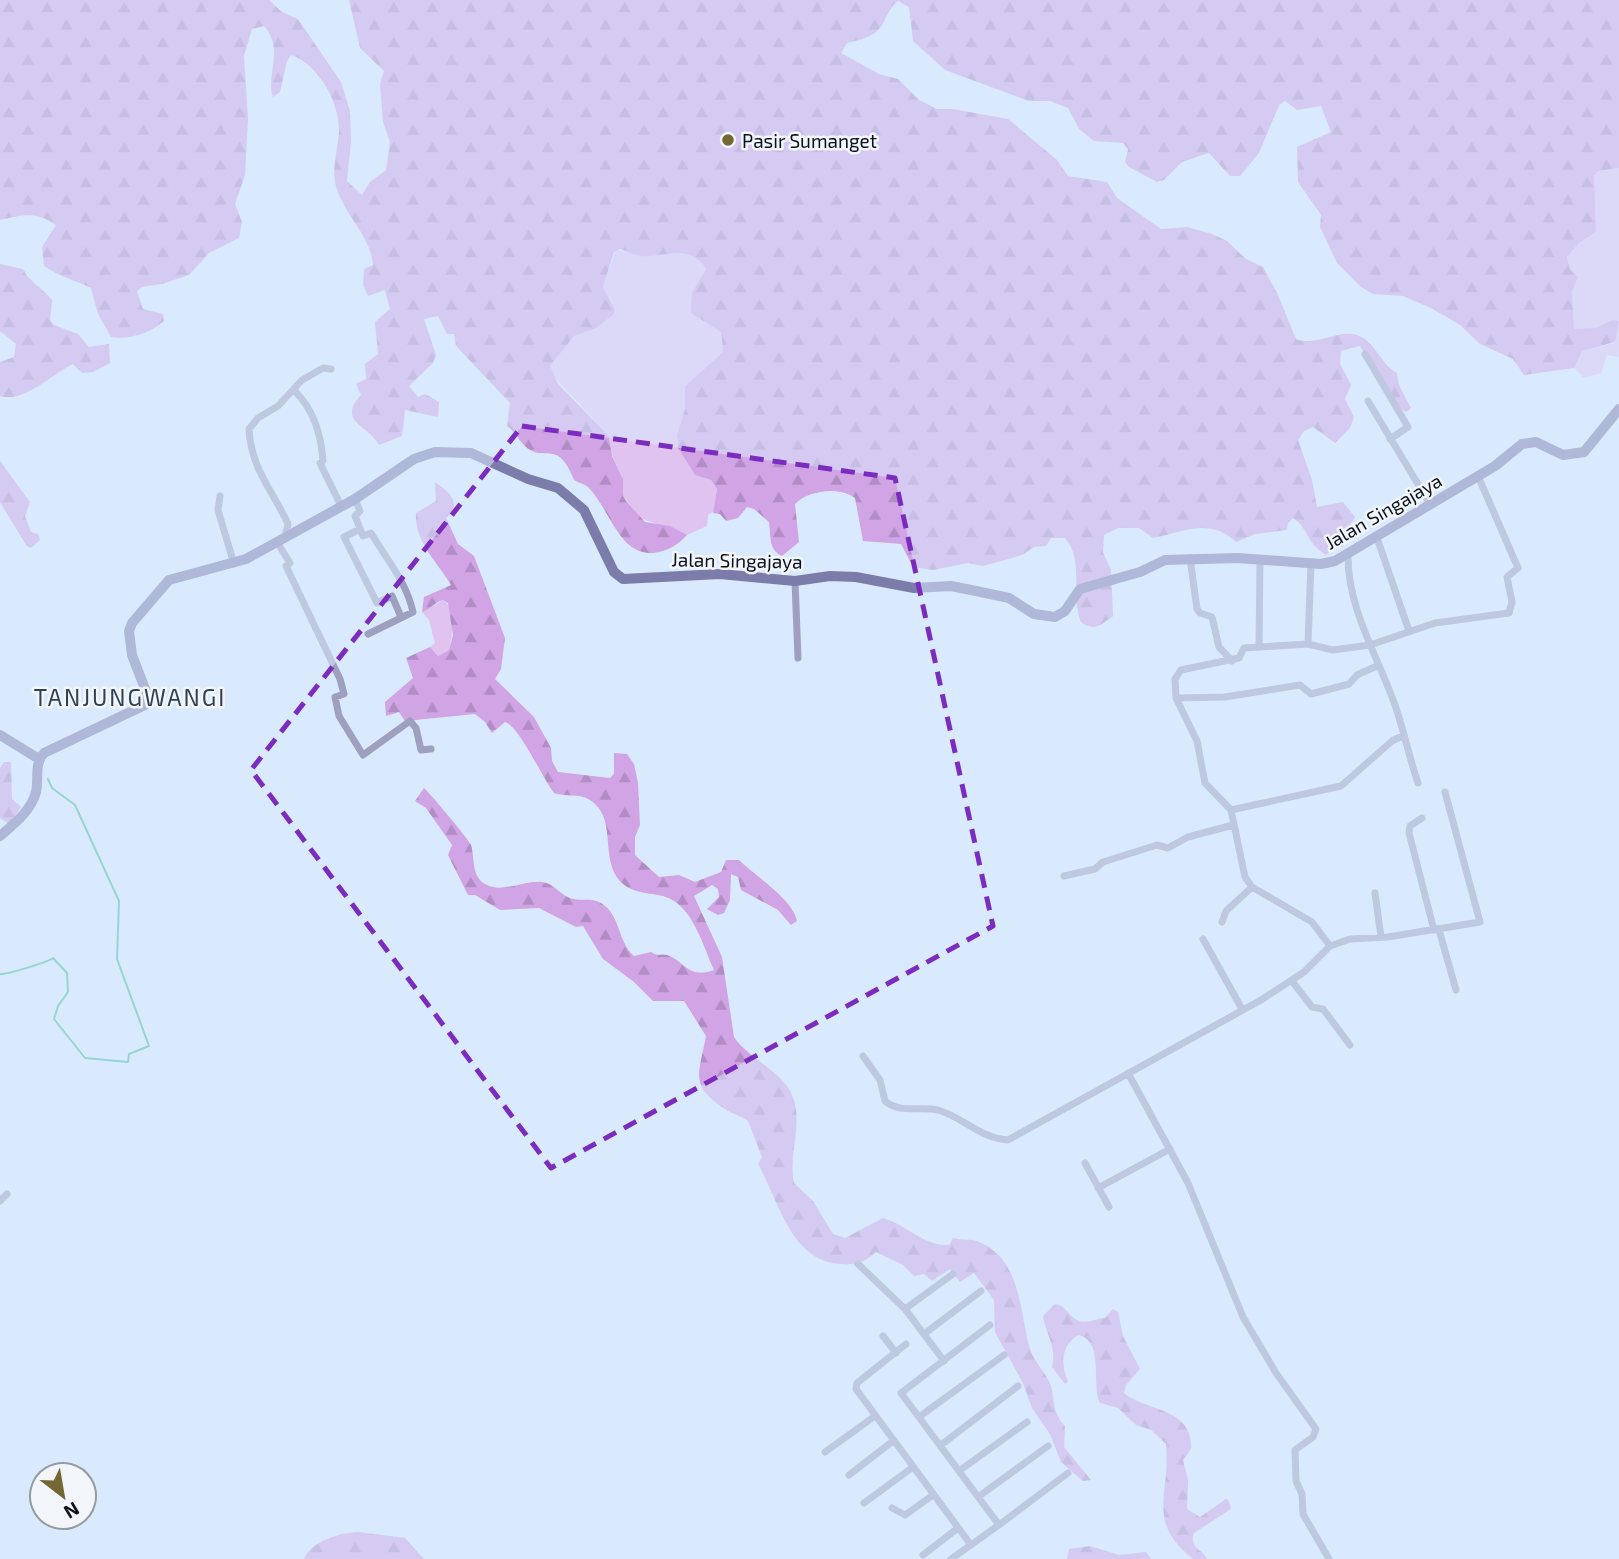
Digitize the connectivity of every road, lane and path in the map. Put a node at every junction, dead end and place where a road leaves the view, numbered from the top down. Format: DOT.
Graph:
graph roads {
  1 [pos="1365,354"];
  2 [pos="331,369"];
  3 [pos="294,390"];
  4 [pos="1368,401"];
  5 [pos="1619,409"];
  6 [pos="1390,439"];
  7 [pos="1478,477"];
  8 [pos="220,496"];
  9 [pos="355,499"];
  10 [pos="1430,504"];
  11 [pos="341,506"];
  12 [pos="358,530"];
  13 [pos="1376,535"];
  14 [pos="281,540"];
  15 [pos="1348,555"];
  16 [pos="1190,558"];
  17 [pos="1260,560"];
  18 [pos="1311,563"];
  19 [pos="234,564"];
  20 [pos="795,581"];
  21 [pos="401,618"];
  22 [pos="1409,631"];
  23 [pos="368,634"];
  24 [pos="1308,644"];
  25 [pos="1370,645"];
  26 [pos="1259,646"];
  27 [pos="799,658"];
  28 [pos="1232,661"];
  29 [pos="1379,665"];
  30 [pos="1176,698"];
  31 [pos="0,735"];
  32 [pos="1402,736"];
  33 [pos="431,749"];
  34 [pos="39,759"];
  35 [pos="1418,783"];
  36 [pos="1445,792"];
  37 [pos="1231,810"];
  38 [pos="1422,818"];
  39 [pos="1233,825"];
  40 [pos="0,836"];
  41 [pos="1064,876"];
  42 [pos="1252,887"];
  43 [pos="1375,893"];
  44 [pos="1222,922"];
  45 [pos="1436,930"];
  46 [pos="1381,937"];
  47 [pos="1203,939"];
  48 [pos="1330,946"];
  49 [pos="1292,981"];
  50 [pos="1457,990"];
  51 [pos="1242,1009"];
  52 [pos="1350,1045"];
  53 [pos="863,1056"];
  54 [pos="1128,1073"];
  55 [pos="1170,1149"];
  56 [pos="1085,1163"];
  57 [pos="1098,1188"];
  58 [pos="7,1194"];
  59 [pos="0,1201"];
  60 [pos="1109,1207"];
  61 [pos="858,1264"];
  62 [pos="953,1274"];
  63 [pos="981,1291"];
  64 [pos="905,1309"];
  65 [pos="990,1325"];
  66 [pos="924,1334"];
  67 [pos="883,1335"];
  68 [pos="906,1345"];
  69 [pos="896,1353"];
  70 [pos="1004,1355"];
  71 [pos="943,1361"];
  72 [pos="1018,1386"];
  73 [pos="875,1416"];
  74 [pos="919,1417"];
  75 [pos="1027,1422"];
  76 [pos="893,1441"];
  77 [pos="940,1445"];
  78 [pos="1048,1446"];
  79 [pos="825,1452"];
  80 [pos="913,1467"];
  81 [pos="959,1471"];
  82 [pos="1068,1473"];
  83 [pos="849,1475"];
  84 [pos="933,1495"];
  85 [pos="978,1497"];
  86 [pos="864,1503"];
  87 [pos="892,1508"];
  88 [pos="999,1525"];
  89 [pos="958,1528"];
  90 [pos="971,1545"];
  91 [pos="923,1555"];
  92 [pos="951,1559"];
  93 [pos="1329,1559"];
  1 -- 6 [label="street"];
  2 -- 3 [label="street"];
  3 -- 11 [label="street"];
  3 -- 14 [label="street"];
  4 -- 6 [label="street"];
  5 -- 7 [label="street, Jalan Singajaya"];
  6 -- 10 [label="street"];
  7 -- 10 [label="street, Jalan Singajaya"];
  7 -- 22 [label="street"];
  8 -- 19 [label="street"];
  9 -- 11 [label="street, Jalan Singajaya"];
  9 -- 12 [label="street"];
  9 -- 20 [label="street, Jalan Singajaya"];
  10 -- 13 [label="street, Jalan Singajaya"];
  11 -- 14 [label="street, Jalan Singajaya"];
  12 -- 21 [label="street"];
  12 -- 21 [label="street"];
  13 -- 15 [label="street, Jalan Singajaya"];
  13 -- 22 [label="street"];
  14 -- 19 [label="street, Jalan Singajaya"];
  14 -- 33 [label="street"];
  15 -- 18 [label="street, Jalan Singajaya"];
  15 -- 25 [label="street"];
  16 -- 17 [label="street, Jalan Singajaya"];
  16 -- 20 [label="street, Jalan Singajaya"];
  16 -- 28 [label="street"];
  17 -- 18 [label="street, Jalan Singajaya"];
  17 -- 26 [label="street"];
  18 -- 24 [label="street"];
  19 -- 34 [label="street, Jalan Singajaya"];
  20 -- 27 [label="street"];
  21 -- 23 [label="street"];
  22 -- 25 [label="street"];
  24 -- 25 [label="street"];
  24 -- 26 [label="street"];
  25 -- 29 [label="street"];
  26 -- 28 [label="street"];
  28 -- 30 [label="street"];
  29 -- 30 [label="street"];
  29 -- 32 [label="street"];
  30 -- 37 [label="street"];
  31 -- 34 [label="street"];
  32 -- 35 [label="street"];
  32 -- 37 [label="street"];
  34 -- 40 [label="street"];
  36 -- 45 [label="street"];
  37 -- 39 [label="street"];
  38 -- 45 [label="street"];
  39 -- 41 [label="street"];
  39 -- 42 [label="street"];
  42 -- 44 [label="street"];
  42 -- 48 [label="street"];
  43 -- 46 [label="street"];
  45 -- 46 [label="street"];
  45 -- 50 [label="street"];
  46 -- 48 [label="street"];
  47 -- 51 [label="street"];
  48 -- 49 [label="street"];
  49 -- 51 [label="street"];
  49 -- 52 [label="street"];
  51 -- 54 [label="street"];
  53 -- 54 [label="street"];
  54 -- 55 [label="street"];
  55 -- 57 [label="street"];
  55 -- 93 [label="street"];
  56 -- 57 [label="street"];
  57 -- 60 [label="street"];
  58 -- 59 [label="street"];
  61 -- 64 [label="street"];
  62 -- 64 [label="street"];
  63 -- 66 [label="street"];
  64 -- 66 [label="street"];
  65 -- 71 [label="street"];
  66 -- 71 [label="street"];
  67 -- 69 [label="street"];
  68 -- 69 [label="street"];
  69 -- 73 [label="street"];
  70 -- 74 [label="street"];
  71 -- 74 [label="street"];
  72 -- 77 [label="street"];
  73 -- 76 [label="street"];
  73 -- 79 [label="street"];
  74 -- 77 [label="street"];
  75 -- 81 [label="street"];
  76 -- 80 [label="street"];
  76 -- 83 [label="street"];
  77 -- 81 [label="street"];
  78 -- 85 [label="street"];
  80 -- 84 [label="street"];
  80 -- 86 [label="street"];
  81 -- 85 [label="street"];
  82 -- 88 [label="street"];
  84 -- 87 [label="street"];
  84 -- 89 [label="street"];
  85 -- 88 [label="street"];
  88 -- 90 [label="street"];
  89 -- 90 [label="street"];
  89 -- 91 [label="street"];
  90 -- 92 [label="street"];
}
